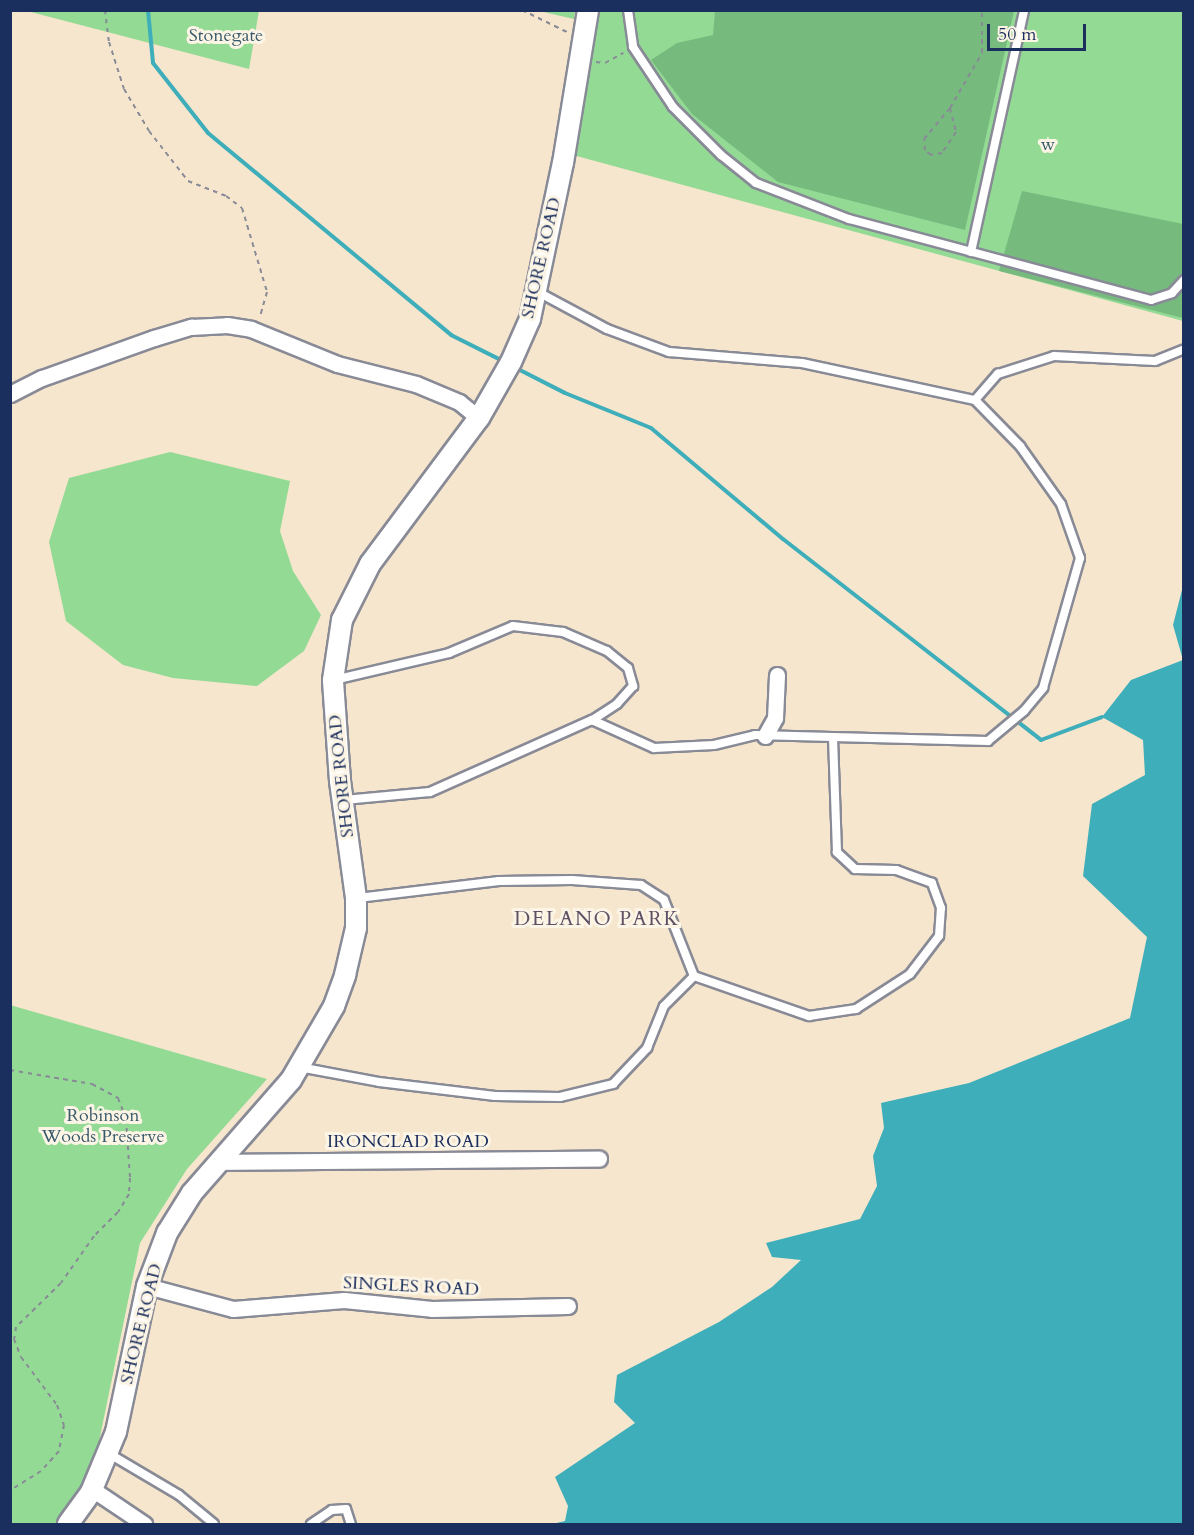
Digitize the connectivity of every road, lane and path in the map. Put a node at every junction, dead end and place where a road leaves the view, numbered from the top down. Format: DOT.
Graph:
graph roads {
  1 [pos="105,10"];
  2 [pos="522,10"];
  3 [pos="588,10"];
  4 [pos="628,10"];
  5 [pos="982,10"];
  6 [pos="1024,10"];
  7 [pos="569,38"];
  8 [pos="633,46"];
  9 [pos="590,61"];
  10 [pos="950,108"];
  11 [pos="971,252"];
  12 [pos="1184,280"];
  13 [pos="537,291"];
  14 [pos="251,329"];
  15 [pos="1184,349"];
  16 [pos="10,394"];
  17 [pos="975,400"];
  18 [pos="479,418"];
  19 [pos="777,675"];
  20 [pos="333,680"];
  21 [pos="592,720"];
  22 [pos="765,736"];
  23 [pos="833,738"];
  24 [pos="343,800"];
  25 [pos="356,898"];
  26 [pos="694,976"];
  27 [pos="298,1067"];
  28 [pos="10,1070"];
  29 [pos="599,1159"];
  30 [pos="218,1162"];
  31 [pos="147,1286"];
  32 [pos="568,1306"];
  33 [pos="108,1453"];
  34 [pos="92,1489"];
  35 [pos="10,1490"];
  36 [pos="68,1524"];
  37 [pos="144,1524"];
  38 [pos="214,1524"];
  39 [pos="311,1524"];
  40 [pos="351,1524"];
  1 -- 14 [label="path"];
  2 -- 7 [label="path"];
  3 -- 13 [label="street, SHORE ROAD"];
  4 -- 8 [label="lane"];
  5 -- 10 [label="path"];
  6 -- 11 [label="lane"];
  8 -- 9 [label="path"];
  8 -- 11 [label="lane"];
  10 -- 10 [label="path"];
  11 -- 12 [label="lane"];
  13 -- 17 [label="lane"];
  13 -- 18 [label="street, SHORE ROAD"];
  14 -- 16 [label="street"];
  14 -- 18 [label="street"];
  15 -- 17 [label="lane"];
  17 -- 23 [label="lane"];
  18 -- 20 [label="street, SHORE ROAD"];
  19 -- 22 [label="street"];
  20 -- 21 [label="lane"];
  20 -- 24 [label="street, SHORE ROAD"];
  21 -- 22 [label="lane"];
  21 -- 24 [label="lane"];
  22 -- 23 [label="lane"];
  23 -- 26 [label="lane"];
  24 -- 25 [label="street, SHORE ROAD"];
  25 -- 26 [label="lane"];
  25 -- 27 [label="street, SHORE ROAD"];
  26 -- 27 [label="lane"];
  27 -- 30 [label="street, SHORE ROAD"];
  28 -- 35 [label="path"];
  29 -- 30 [label="street, IRONCLAD ROAD"];
  30 -- 31 [label="street, SHORE ROAD"];
  31 -- 32 [label="street, SINGLES ROAD"];
  31 -- 33 [label="street, SHORE ROAD"];
  33 -- 34 [label="street, SHORE ROAD"];
  33 -- 38 [label="lane"];
  34 -- 36 [label="street, SHORE ROAD"];
  34 -- 37 [label="street"];
  39 -- 40 [label="lane"];
}
